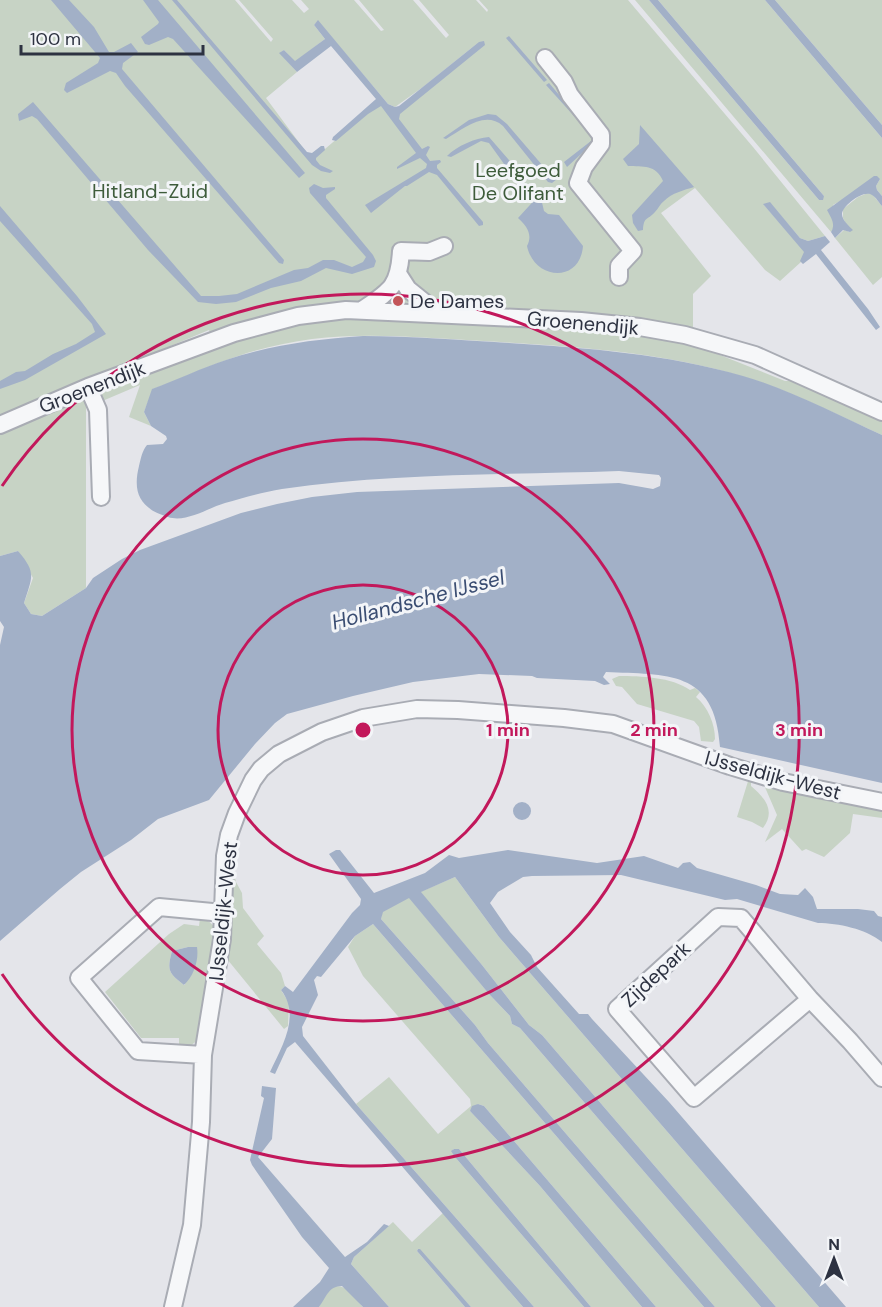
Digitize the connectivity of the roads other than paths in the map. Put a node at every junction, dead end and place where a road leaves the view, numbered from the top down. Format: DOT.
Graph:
graph roads {
  1 [pos="545,58"];
  2 [pos="444,246"];
  3 [pos="399,275"];
  4 [pos="619,277"];
  5 [pos="362,310"];
  6 [pos="439,314"];
  7 [pos="88,387"];
  8 [pos="882,412"];
  9 [pos="0,425"];
  10 [pos="101,496"];
  11 [pos="882,802"];
  12 [pos="223,913"];
  13 [pos="810,999"];
  14 [pos="204,1055"];
  15 [pos="882,1078"];
  16 [pos="173,1307"];
  1 -- 4 [label="street"];
  2 -- 3 [label="street"];
  3 -- 5 [label="street"];
  3 -- 6 [label="street"];
  5 -- 6 [label="street, Groenendijk"];
  5 -- 7 [label="street, Groenendijk"];
  6 -- 8 [label="street, Groenendijk"];
  7 -- 9 [label="street, Groenendijk"];
  7 -- 10 [label="street"];
  11 -- 12 [label="street, IJsseldijk-West"];
  12 -- 14 [label="street, IJsseldijk-West"];
  12 -- 14 [label="street"];
  13 -- 13 [label="street, Zijdepark"];
  13 -- 15 [label="street, Zijdepark"];
  14 -- 16 [label="street, IJsseldijk-West"];
}
